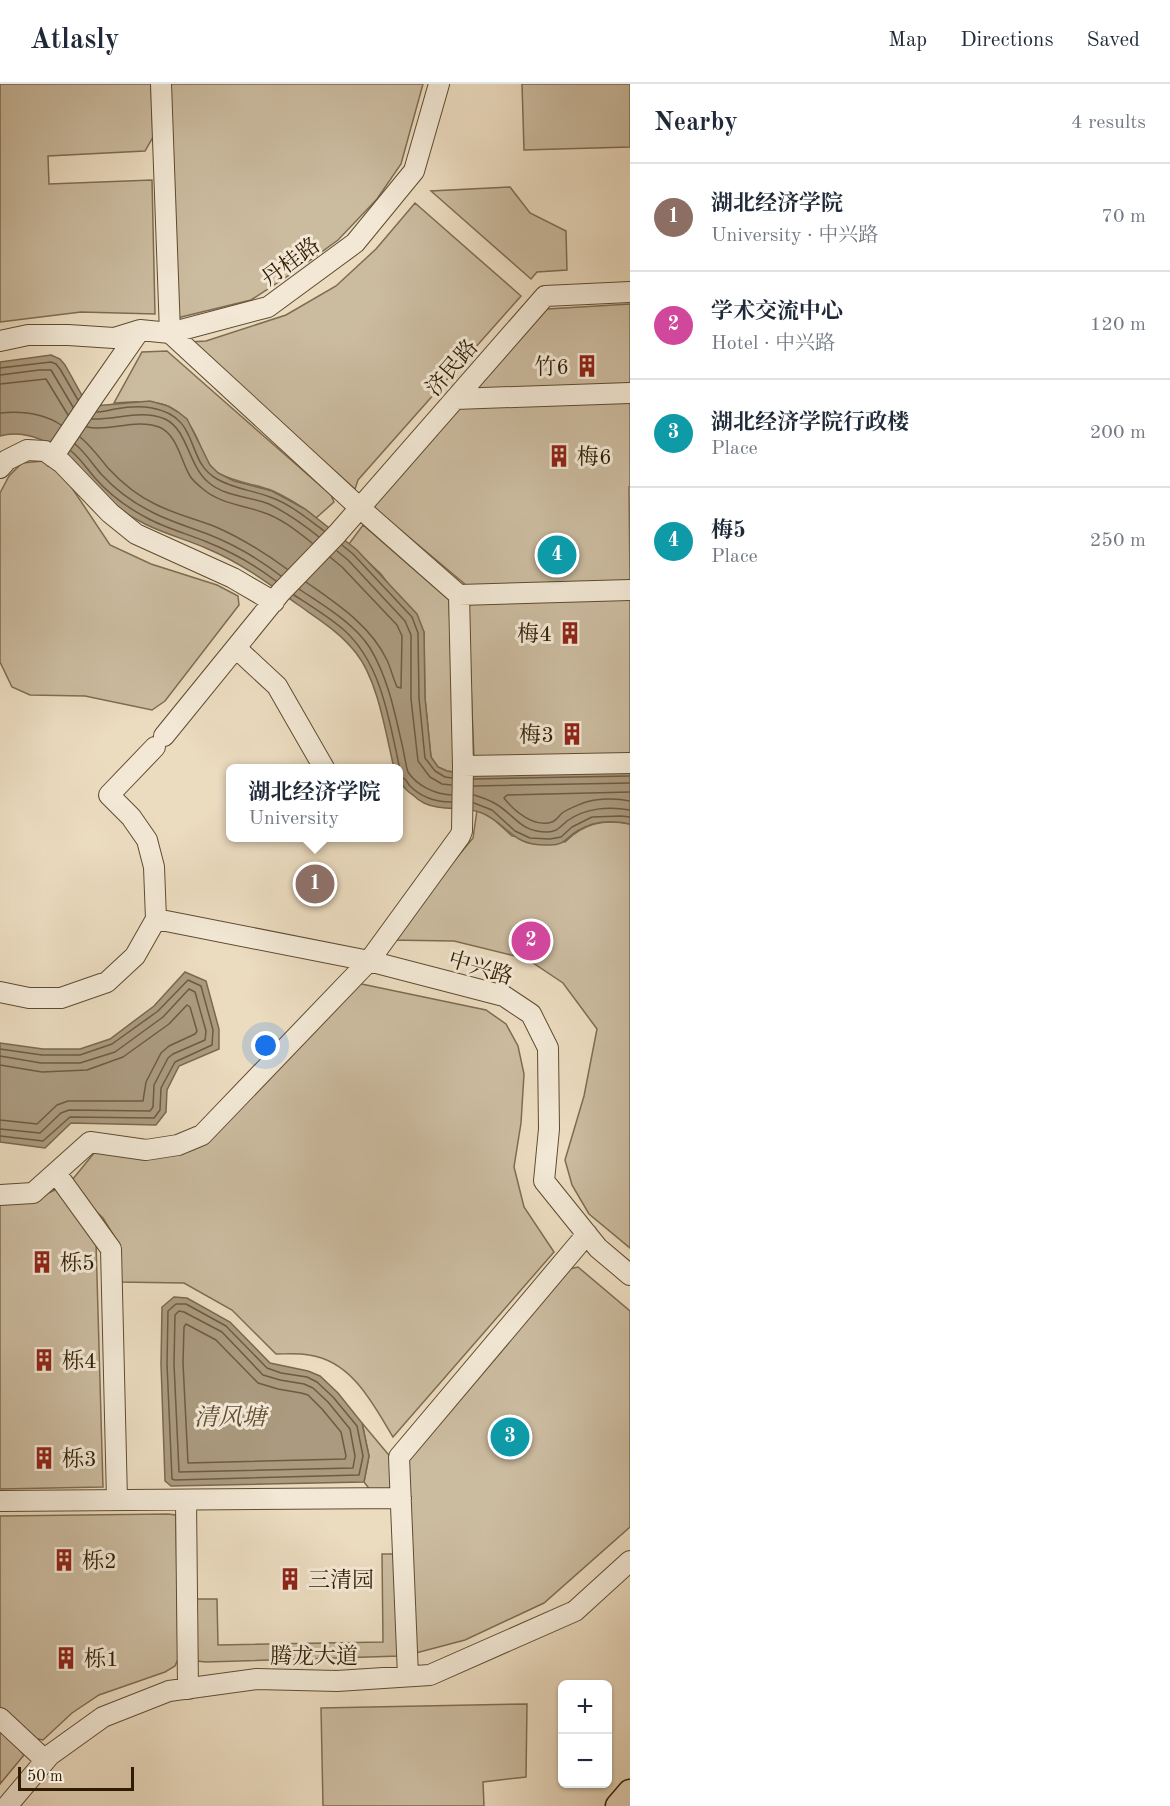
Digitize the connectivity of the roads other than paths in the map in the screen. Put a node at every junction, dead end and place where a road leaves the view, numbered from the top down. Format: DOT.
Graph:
graph roads {
  1 [pos="161,84"];
  2 [pos="439,84"];
  3 [pos="630,292"];
  4 [pos="140,330"];
  5 [pos="170,333"];
  6 [pos="0,341"];
  7 [pos="630,393"];
  8 [pos="455,399"];
  9 [pos="55,455"];
  10 [pos="0,468"];
  11 [pos="360,508"];
  12 [pos="630,590"];
  13 [pos="459,595"];
  14 [pos="274,602"];
  15 [pos="236,648"];
  16 [pos="630,763"];
  17 [pos="322,764"];
  18 [pos="463,769"];
  19 [pos="156,919"];
  20 [pos="369,961"];
  21 [pos="0,992"];
  22 [pos="56,1173"];
  23 [pos="0,1195"];
  24 [pos="587,1234"];
  25 [pos="630,1275"];
  26 [pos="401,1498"];
  27 [pos="117,1500"];
  28 [pos="186,1500"];
  29 [pos="0,1501"];
  30 [pos="630,1561"];
  31 [pos="408,1676"];
  32 [pos="188,1689"];
  33 [pos="0,1718"];
  34 [pos="45,1760"];
  35 [pos="630,1792"];
  36 [pos="7,1806"];
  37 [pos="618,1806"];
  1 -- 5 [label="street"];
  2 -- 5 [label="street, 丹桂路"];
  3 -- 8 [label="street, 济民路"];
  4 -- 5 [label="street, 丹桂路"];
  4 -- 6 [label="street, 丹桂路"];
  4 -- 9 [label="street"];
  5 -- 11 [label="street"];
  7 -- 8 [label="street"];
  8 -- 11 [label="street, 济民路"];
  9 -- 10 [label="street"];
  9 -- 14 [label="street"];
  11 -- 13 [label="street"];
  11 -- 14 [label="street, 济民路"];
  12 -- 13 [label="street"];
  13 -- 18 [label="street"];
  14 -- 15 [label="street, 济民路"];
  15 -- 17 [label="street"];
  15 -- 19 [label="street, 济民路"];
  16 -- 18 [label="street"];
  18 -- 20 [label="street"];
  19 -- 20 [label="street, 中兴路"];
  19 -- 21 [label="street"];
  20 -- 22 [label="street"];
  20 -- 24 [label="street, 中兴路"];
  22 -- 23 [label="street"];
  22 -- 27 [label="street"];
  24 -- 25 [label="street, 中兴路"];
  24 -- 26 [label="street"];
  26 -- 28 [label="street"];
  26 -- 31 [label="street"];
  27 -- 28 [label="street"];
  27 -- 29 [label="street"];
  28 -- 32 [label="street"];
  30 -- 31 [label="street, 腾龙大道"];
  31 -- 32 [label="street, 腾龙大道"];
  32 -- 34 [label="street, 腾龙大道"];
  33 -- 34 [label="street"];
  34 -- 36 [label="street, 腾龙大道"];
  35 -- 37 [label="main road"];
}
